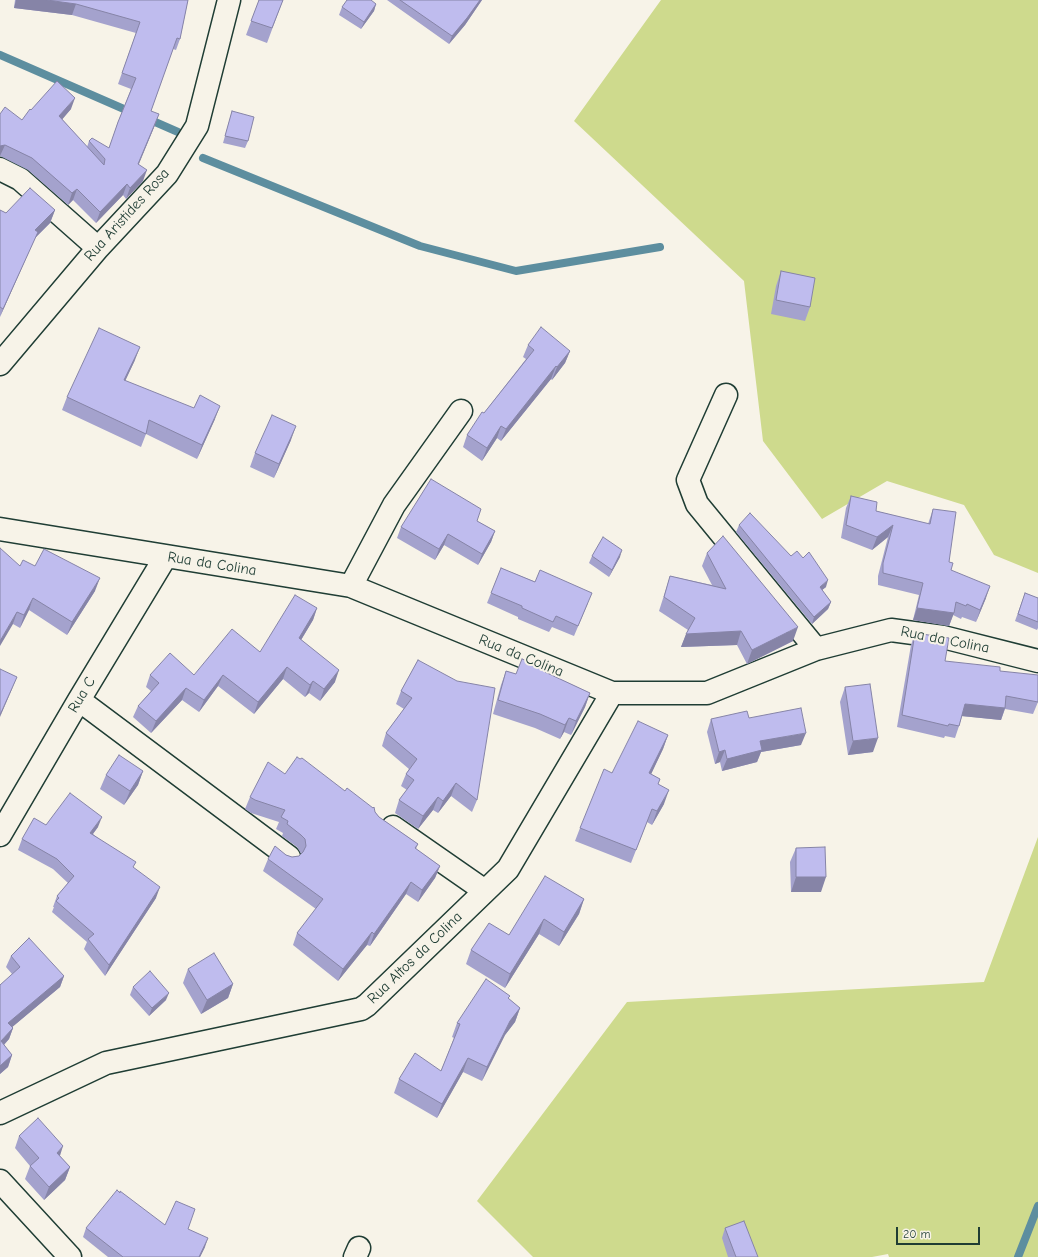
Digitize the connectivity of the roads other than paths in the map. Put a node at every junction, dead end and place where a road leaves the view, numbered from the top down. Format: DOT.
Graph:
graph roads {
  1 [pos="229,0"];
  2 [pos="0,169"];
  3 [pos="98,248"];
  4 [pos="0,364"];
  5 [pos="726,396"];
  6 [pos="461,411"];
  7 [pos="0,528"];
  8 [pos="166,556"];
  9 [pos="351,586"];
  10 [pos="816,649"];
  11 [pos="1038,661"];
  12 [pos="612,693"];
  13 [pos="79,700"];
  14 [pos="382,819"];
  15 [pos="0,835"];
  16 [pos="288,857"];
  17 [pos="485,891"];
  18 [pos="0,1113"];
  19 [pos="0,1181"];
  20 [pos="70,1257"];
  1 -- 3 [label="street, Rua Aristides Rosa"];
  2 -- 3 [label="street"];
  3 -- 4 [label="street, Rua Aristides Rosa"];
  5 -- 10 [label="street"];
  6 -- 9 [label="street"];
  7 -- 8 [label="street, Rua da Colina"];
  8 -- 9 [label="street, Rua da Colina"];
  8 -- 13 [label="street, Rua C"];
  9 -- 12 [label="street, Rua da Colina"];
  10 -- 11 [label="street, Rua da Colina"];
  10 -- 12 [label="street, Rua da Colina"];
  12 -- 17 [label="street, Rua Altos da Colina"];
  13 -- 15 [label="street, Rua C"];
  13 -- 16 [label="street"];
  14 -- 17 [label="street"];
  17 -- 18 [label="street, Rua Altos da Colina"];
  19 -- 20 [label="street"];
}
